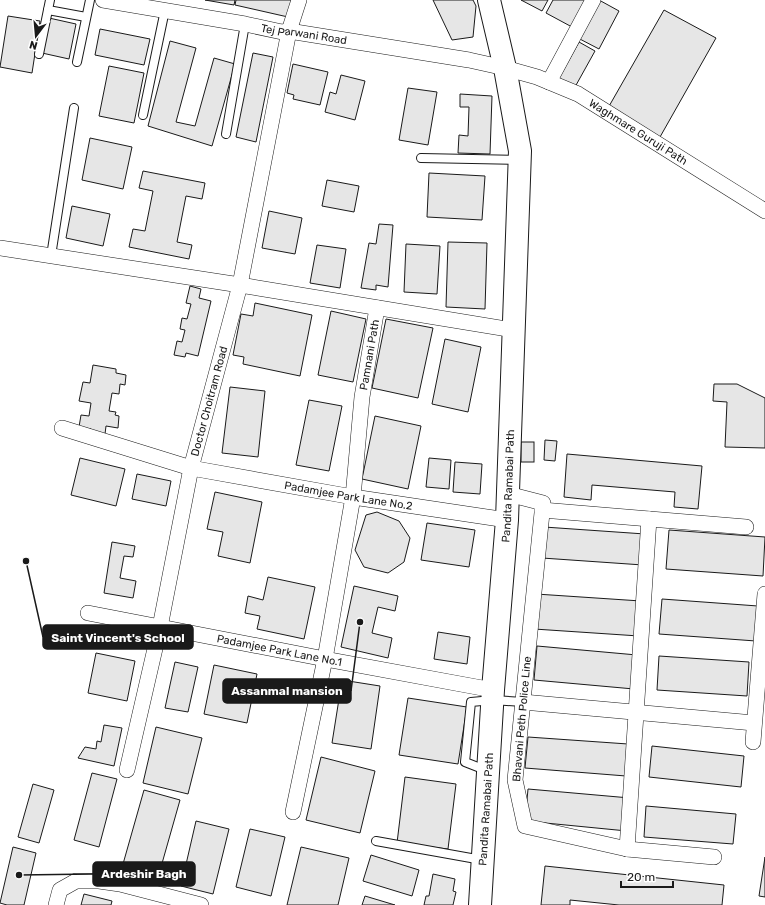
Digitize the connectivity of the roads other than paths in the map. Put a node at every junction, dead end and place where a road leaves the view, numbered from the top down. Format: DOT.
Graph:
graph roads {
  1 [pos="50,0"];
  2 [pos="90,0"];
  3 [pos="103,0"];
  4 [pos="299,0"];
  5 [pos="489,0"];
  6 [pos="593,0"];
  7 [pos="147,4"];
  8 [pos="48,10"];
  9 [pos="165,10"];
  10 [pos="86,16"];
  11 [pos="245,24"];
  12 [pos="289,31"];
  13 [pos="39,54"];
  14 [pos="77,62"];
  15 [pos="505,68"];
  16 [pos="549,82"];
  17 [pos="74,108"];
  18 [pos="143,115"];
  19 [pos="226,134"];
  20 [pos="421,158"];
  21 [pos="519,160"];
  22 [pos="765,211"];
  23 [pos="0,248"];
  24 [pos="51,256"];
  25 [pos="240,285"];
  26 [pos="378,308"];
  27 [pos="513,330"];
  28 [pos="62,428"];
  29 [pos="191,468"];
  30 [pos="508,494"];
  31 [pos="353,497"];
  32 [pos="542,510"];
  33 [pos="649,519"];
  34 [pos="507,520"];
  35 [pos="746,528"];
  36 [pos="765,594"];
  37 [pos="88,613"];
  38 [pos="160,627"];
  39 [pos="325,659"];
  40 [pos="493,695"];
  41 [pos="522,702"];
  42 [pos="636,712"];
  43 [pos="754,723"];
  44 [pos="753,742"];
  45 [pos="127,770"];
  46 [pos="293,812"];
  47 [pos="376,842"];
  48 [pos="627,850"];
  49 [pos="714,857"];
  50 [pos="483,860"];
  51 [pos="56,905"];
  52 [pos="201,905"];
  53 [pos="480,905"];
  1 -- 8 [label="lane"];
  2 -- 10 [label="lane"];
  3 -- 7 [label="street, Tej Parwani Road"];
  4 -- 12 [label="street, Doctor Choitram Road"];
  5 -- 15 [label="street, Pandita Ramabai Path"];
  6 -- 16 [label="street"];
  7 -- 9 [label="street, Tej Parwani Road"];
  8 -- 10 [label="lane"];
  8 -- 13 [label="lane"];
  9 -- 11 [label="street, Tej Parwani Road"];
  9 -- 18 [label="lane"];
  10 -- 14 [label="lane"];
  11 -- 12 [label="street, Tej Parwani Road"];
  11 -- 19 [label="lane"];
  12 -- 15 [label="street, Tej Parwani Road"];
  12 -- 25 [label="street, Doctor Choitram Road"];
  15 -- 16 [label="street, Waghmare Guruji Path"];
  15 -- 21 [label="street, Pandita Ramabai Path"];
  16 -- 22 [label="street, Waghmare Guruji Path"];
  17 -- 24 [label="lane"];
  20 -- 21 [label="lane"];
  21 -- 27 [label="street, Pandita Ramabai Path"];
  23 -- 24 [label="street"];
  24 -- 25 [label="street"];
  25 -- 26 [label="street"];
  25 -- 29 [label="street, Doctor Choitram Road"];
  26 -- 27 [label="street"];
  26 -- 31 [label="street, Pamnani Path"];
  27 -- 30 [label="street, Pandita Ramabai Path"];
  28 -- 29 [label="street, Padamjee Park Lane No.2"];
  29 -- 31 [label="street, Padamjee Park Lane No.2"];
  29 -- 38 [label="street, Doctor Choitram Road"];
  30 -- 32 [label="street"];
  30 -- 34 [label="street, Pandita Ramabai Path"];
  31 -- 34 [label="street, Padamjee Park Lane No.2"];
  31 -- 39 [label="street, Pamnani Path"];
  32 -- 33 [label="street"];
  32 -- 41 [label="street, Bhavani Peth Police Line"];
  33 -- 35 [label="street"];
  33 -- 42 [label="street"];
  34 -- 40 [label="street, Pandita Ramabai Path"];
  36 -- 43 [label="street"];
  37 -- 38 [label="street, Padamjee Park Lane No.1"];
  38 -- 39 [label="street, Padamjee Park Lane No.1"];
  38 -- 45 [label="street, Doctor Choitram Road"];
  39 -- 40 [label="street, Padamjee Park Lane No.1"];
  39 -- 46 [label="street, Pamnani Path"];
  40 -- 41 [label="lane"];
  40 -- 50 [label="street, Pandita Ramabai Path"];
  41 -- 42 [label="street"];
  41 -- 48 [label="street, Bhavani Peth Police Line"];
  42 -- 43 [label="street"];
  42 -- 48 [label="street"];
  43 -- 44 [label="street"];
  47 -- 50 [label="lane"];
  48 -- 49 [label="street, Bhavani Peth Police Line"];
  50 -- 53 [label="street, Pandita Ramabai Path"];
  51 -- 52 [label="street"];
}
